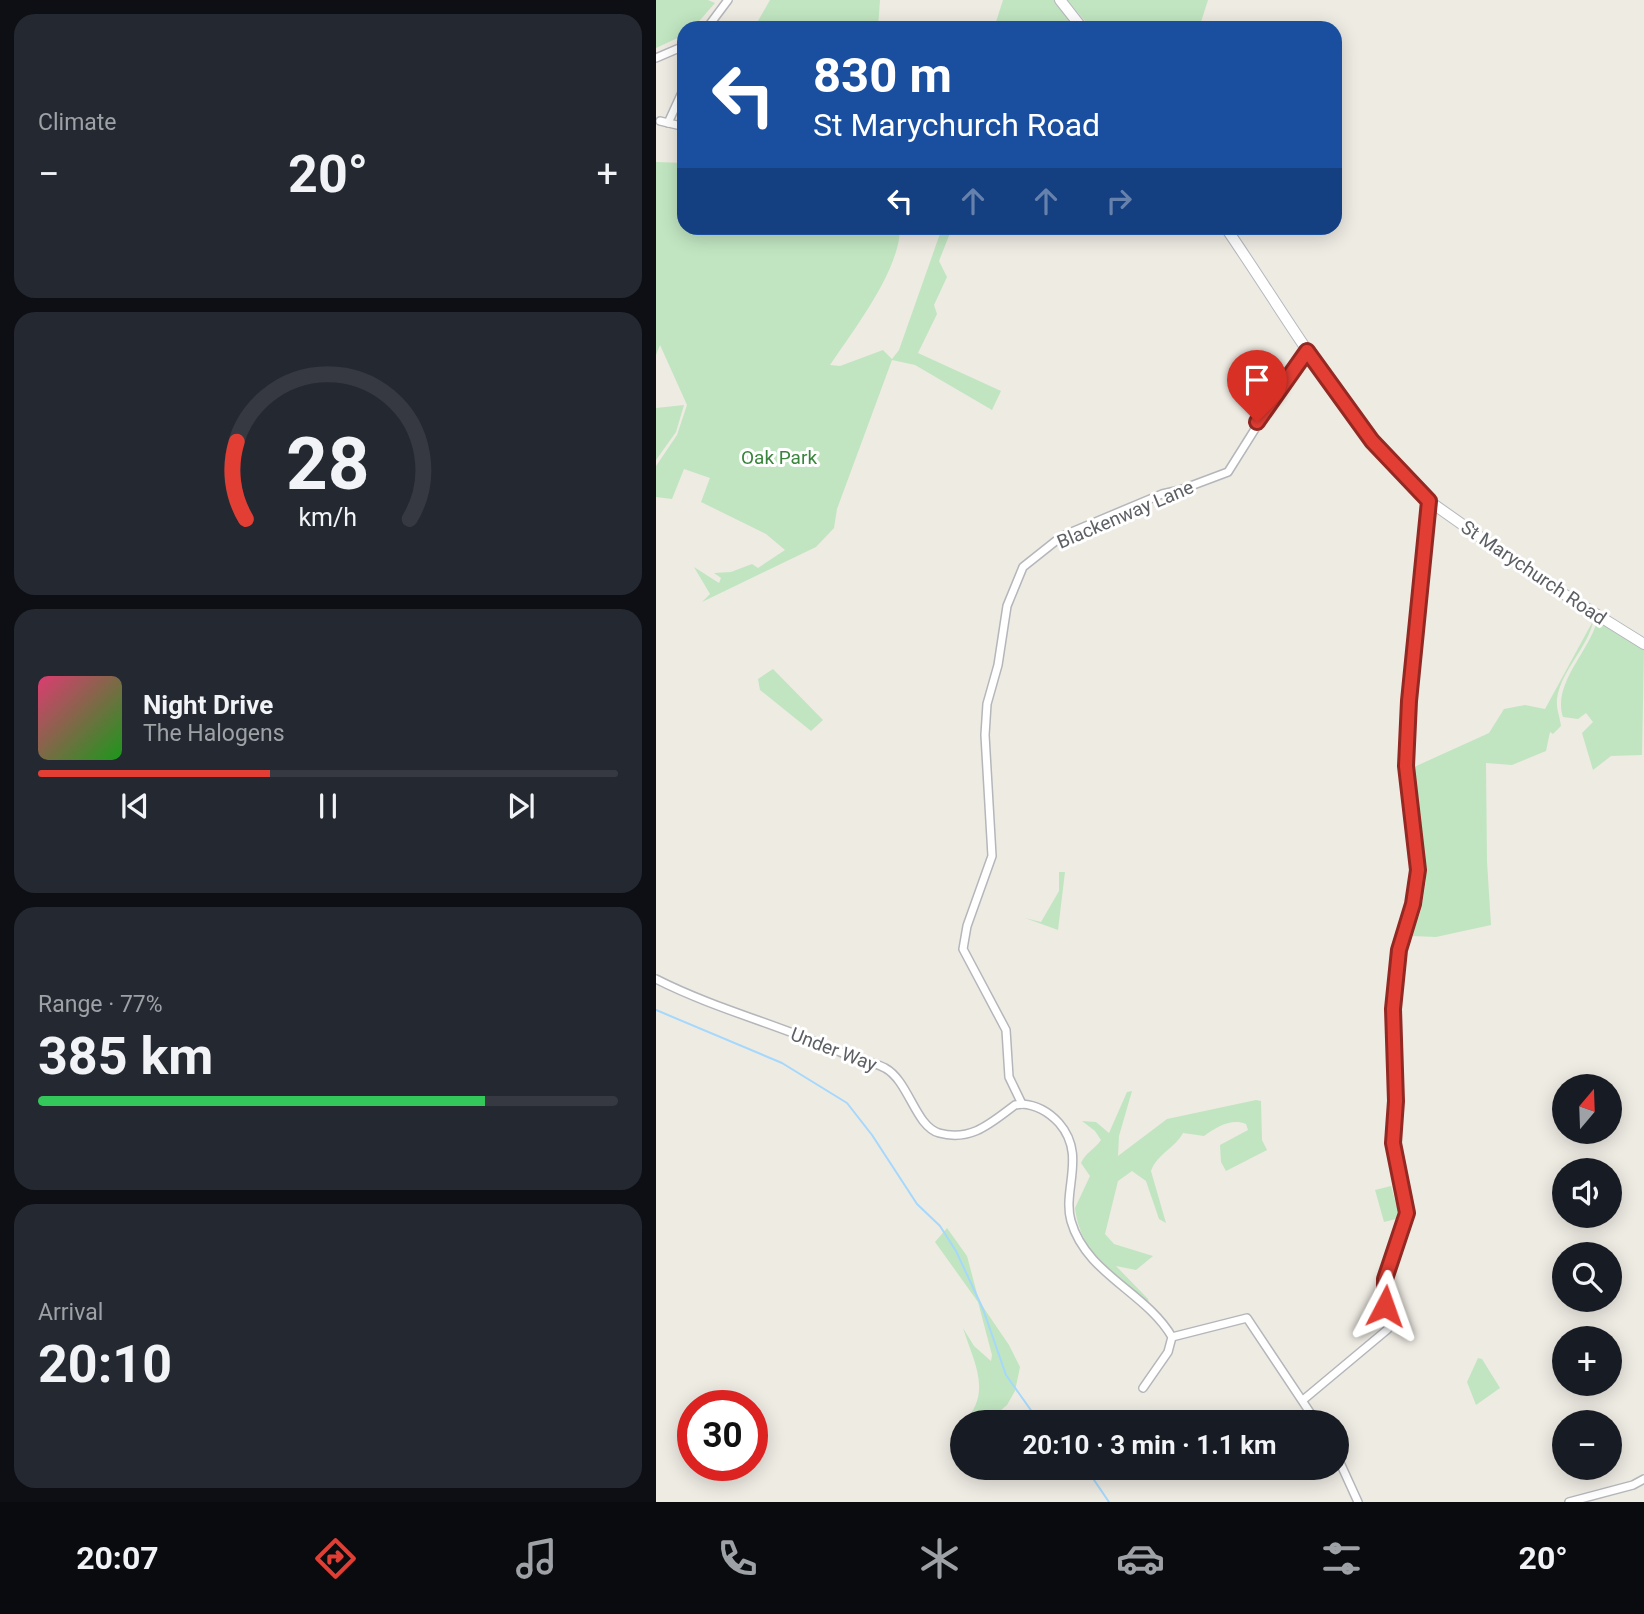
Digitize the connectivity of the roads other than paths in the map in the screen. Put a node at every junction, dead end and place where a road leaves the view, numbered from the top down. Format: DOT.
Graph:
graph roads {
  1 [pos="726,0"];
  2 [pos="1060,0"];
  3 [pos="712,21"];
  4 [pos="1076,21"];
  5 [pos="677,49"];
  6 [pos="656,58"];
  7 [pos="677,100"];
  8 [pos="677,125"];
  9 [pos="1231,235"];
  10 [pos="1307,351"];
  11 [pos="1429,501"];
  12 [pos="1644,644"];
  13 [pos="656,979"];
  14 [pos="1022,1104"];
  15 [pos="1172,1337"];
  16 [pos="1143,1388"];
  17 [pos="1303,1401"];
  18 [pos="1309,1410"];
  19 [pos="1644,1479"];
  20 [pos="1348,1480"];
  21 [pos="1357,1501"];
  22 [pos="1569,1502"];
  1 -- 3 [label="street"];
  2 -- 4 [label="street"];
  5 -- 6 [label="street"];
  7 -- 8 [label="street"];
  9 -- 10 [label="street, St Marychurch Road"];
  10 -- 11 [label="street, St Marychurch Road"];
  10 -- 14 [label="street, Blackenway Lane"];
  11 -- 12 [label="street, St Marychurch Road"];
  11 -- 17 [label="street"];
  13 -- 14 [label="street, Under Way"];
  14 -- 15 [label="street"];
  15 -- 16 [label="street"];
  15 -- 17 [label="street"];
  17 -- 18 [label="street"];
  19 -- 22 [label="street"];
  20 -- 21 [label="street"];
}
